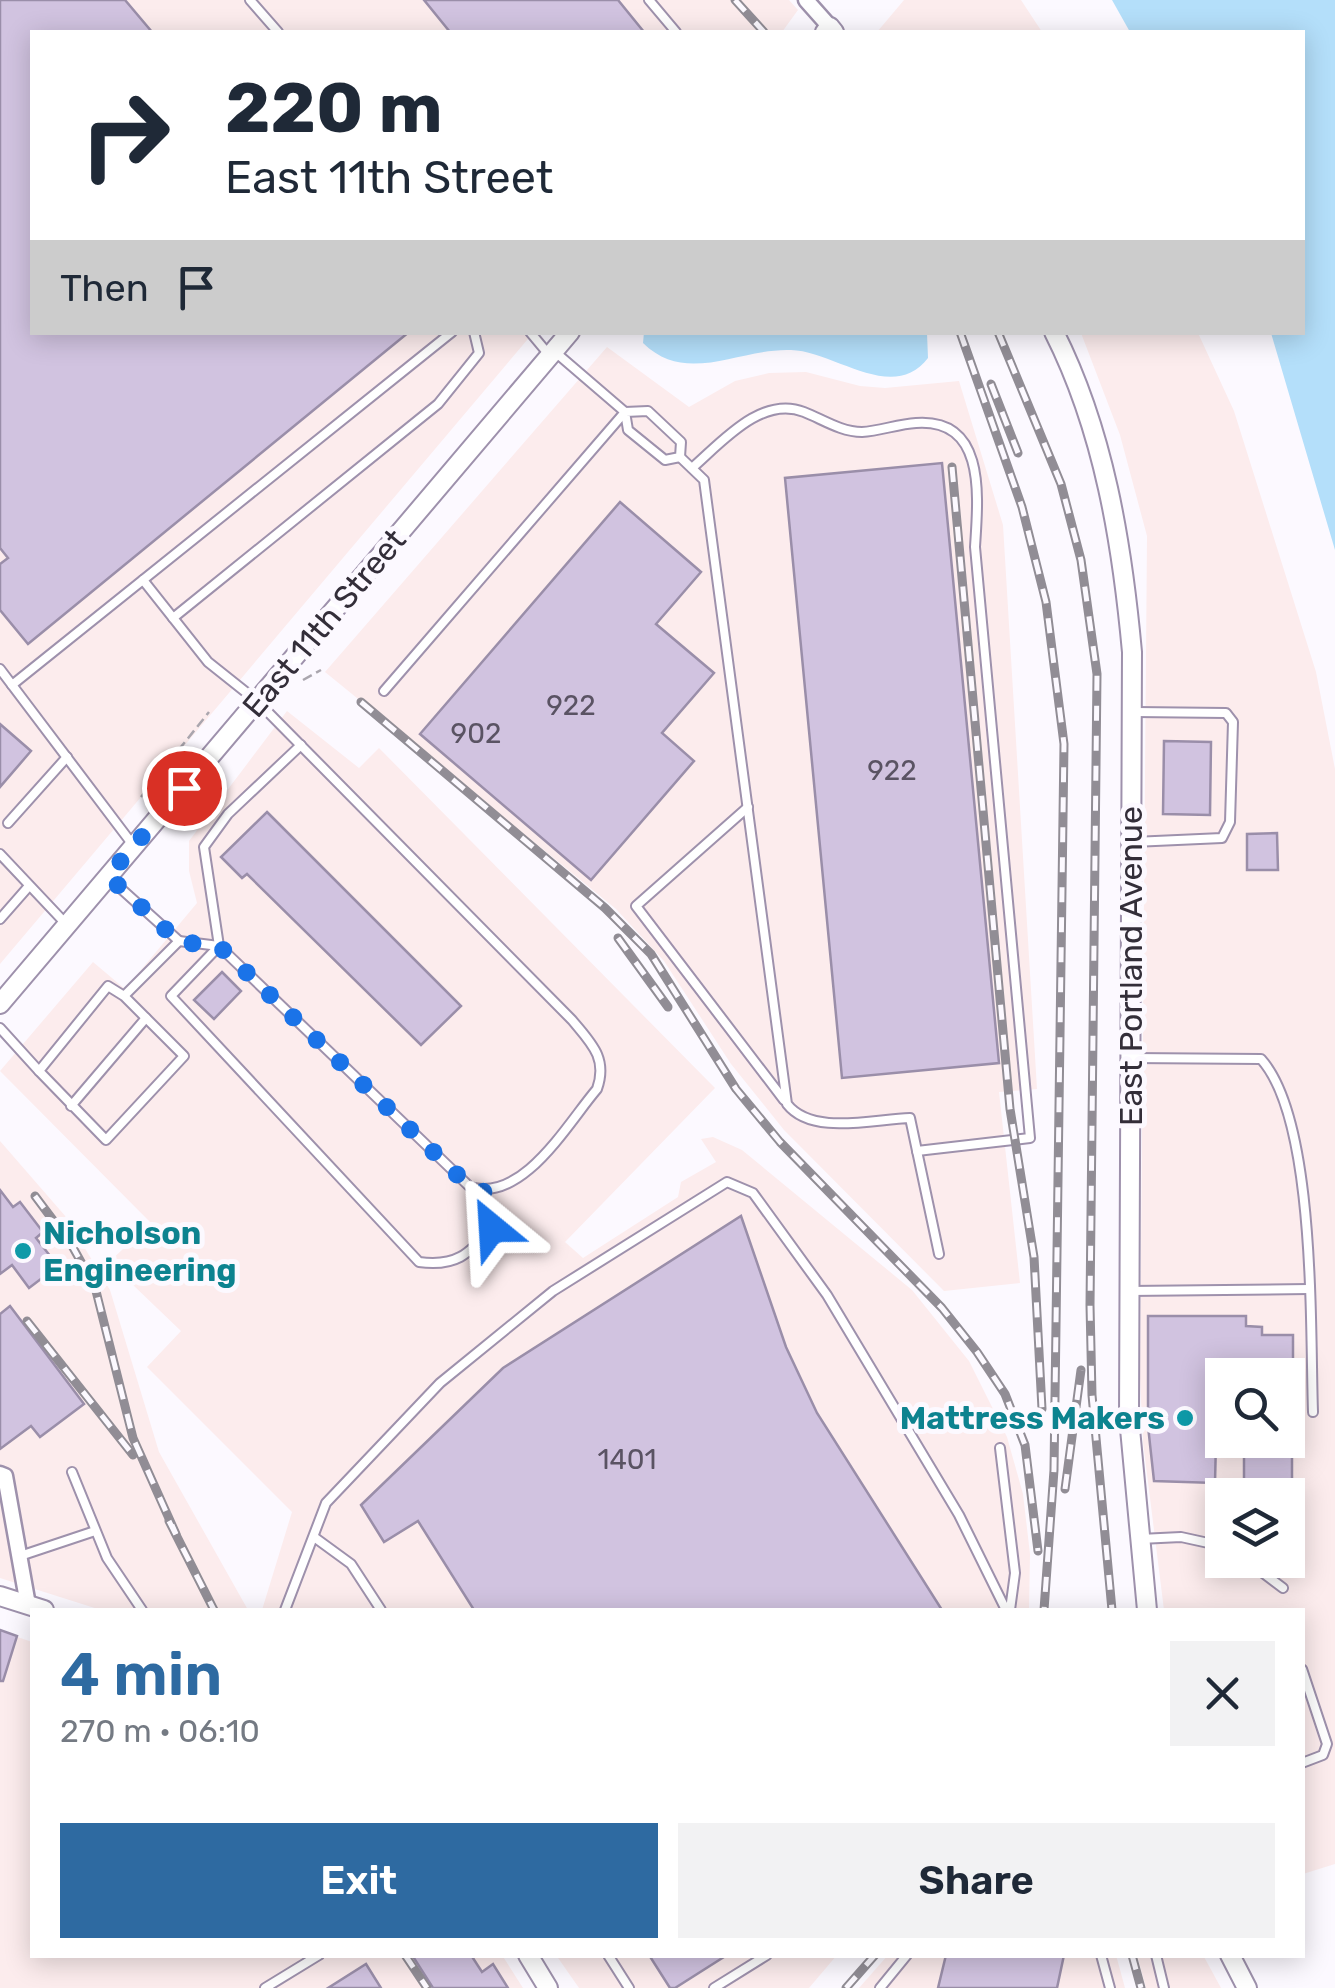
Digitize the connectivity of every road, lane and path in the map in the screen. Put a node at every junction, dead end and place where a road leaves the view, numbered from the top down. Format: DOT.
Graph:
graph roads {
  1 [pos="250,0"];
  2 [pos="649,0"];
  3 [pos="806,0"];
  4 [pos="276,30"];
  5 [pos="674,30"];
  6 [pos="829,30"];
  7 [pos="448,335"];
  8 [pos="475,335"];
  9 [pos="533,335"];
  10 [pos="568,335"];
  11 [pos="1055,335"];
  12 [pos="552,354"];
  13 [pos="625,412"];
  14 [pos="680,457"];
  15 [pos="692,468"];
  16 [pos="143,580"];
  17 [pos="174,618"];
  18 [pos="0,669"];
  19 [pos="321,670"];
  20 [pos="303,680"];
  21 [pos="12,685"];
  22 [pos="384,691"];
  23 [pos="257,701"];
  24 [pos="209,712"];
  25 [pos="1132,712"];
  26 [pos="301,745"];
  27 [pos="67,756"];
  28 [pos="140,797"];
  29 [pos="748,807"];
  30 [pos="8,824"];
  31 [pos="1133,842"];
  32 [pos="134,846"];
  33 [pos="0,854"];
  34 [pos="108,876"];
  35 [pos="29,886"];
  36 [pos="0,919"];
  37 [pos="68,925"];
  38 [pos="179,942"];
  39 [pos="219,946"];
  40 [pos="124,996"];
  41 [pos="0,1004"];
  42 [pos="146,1018"];
  43 [pos="0,1028"];
  44 [pos="1131,1058"];
  45 [pos="39,1072"];
  46 [pos="787,1104"];
  47 [pos="71,1106"];
  48 [pos="917,1152"];
  49 [pos="484,1192"];
  50 [pos="939,1254"];
  51 [pos="1309,1289"];
  52 [pos="1129,1291"];
  53 [pos="1313,1412"];
  54 [pos="1000,1448"];
  55 [pos="72,1472"];
  56 [pos="0,1474"];
  57 [pos="95,1531"];
  58 [pos="314,1538"];
  59 [pos="1140,1539"];
  60 [pos="1205,1541"];
  61 [pos="20,1556"];
  62 [pos="1270,1578"];
  63 [pos="1284,1588"];
  64 [pos="0,1596"];
  65 [pos="36,1608"];
  66 [pos="141,1608"];
  67 [pos="286,1608"];
  68 [pos="380,1608"];
  69 [pos="1007,1608"];
  70 [pos="1008,1608"];
  71 [pos="1147,1608"];
  72 [pos="1305,1678"];
  73 [pos="1305,1762"];
  74 [pos="314,1958"];
  75 [pos="530,1958"];
  76 [pos="610,1958"];
  77 [pos="763,1958"];
  78 [pos="904,1958"];
  79 [pos="1102,1958"];
  80 [pos="1157,1958"];
  81 [pos="1231,1958"];
  82 [pos="265,1988"];
  83 [pos="548,1988"];
  84 [pos="629,1988"];
  85 [pos="714,1988"];
  86 [pos="880,1988"];
  87 [pos="1110,1988"];
  88 [pos="1164,1988"];
  89 [pos="1246,1988"];
  1 -- 4 [label="lane"];
  2 -- 5 [label="lane"];
  3 -- 6 [label="street"];
  7 -- 16 [label="lane"];
  8 -- 17 [label="lane"];
  9 -- 12 [label="lane"];
  10 -- 12 [label="street, East 11th Street"];
  11 -- 25 [label="street, East Portland Avenue"];
  12 -- 13 [label="lane"];
  12 -- 23 [label="street, East 11th Street"];
  13 -- 14 [label="lane"];
  13 -- 14 [label="lane"];
  13 -- 22 [label="lane"];
  14 -- 15 [label="lane"];
  15 -- 29 [label="lane"];
  15 -- 48 [label="lane"];
  16 -- 17 [label="lane"];
  16 -- 21 [label="lane"];
  17 -- 23 [label="lane"];
  18 -- 21 [label="lane"];
  19 -- 20 [label="path"];
  21 -- 27 [label="lane"];
  23 -- 26 [label="lane"];
  23 -- 32 [label="street, East 11th Street"];
  24 -- 28 [label="path"];
  25 -- 31 [label="street, East Portland Avenue"];
  25 -- 31 [label="lane"];
  26 -- 39 [label="lane"];
  26 -- 49 [label="lane"];
  27 -- 30 [label="lane"];
  27 -- 32 [label="lane"];
  29 -- 46 [label="lane"];
  29 -- 46 [label="lane"];
  31 -- 44 [label="street, East Portland Avenue"];
  32 -- 34 [label="street, East 11th Street"];
  33 -- 35 [label="lane"];
  34 -- 37 [label="street, East 11th Street"];
  34 -- 38 [label="lane"];
  35 -- 36 [label="lane"];
  35 -- 37 [label="lane"];
  37 -- 41 [label="street, East 11th Street"];
  38 -- 39 [label="lane"];
  38 -- 40 [label="lane"];
  39 -- 49 [label="lane"];
  39 -- 49 [label="lane"];
  40 -- 42 [label="lane"];
  40 -- 45 [label="lane"];
  42 -- 47 [label="lane"];
  42 -- 47 [label="lane"];
  43 -- 45 [label="lane"];
  44 -- 51 [label="lane"];
  44 -- 52 [label="street, East Portland Avenue"];
  45 -- 47 [label="lane"];
  46 -- 48 [label="lane"];
  48 -- 50 [label="lane"];
  51 -- 52 [label="lane"];
  51 -- 53 [label="lane"];
  52 -- 59 [label="street, East Portland Avenue"];
  54 -- 70 [label="lane"];
  55 -- 57 [label="lane"];
  56 -- 61 [label="street"];
  57 -- 61 [label="lane"];
  57 -- 66 [label="lane"];
  58 -- 67 [label="lane"];
  58 -- 68 [label="lane"];
  58 -- 69 [label="lane"];
  59 -- 60 [label="lane"];
  59 -- 71 [label="street, East Portland Avenue"];
  61 -- 65 [label="street"];
  62 -- 63 [label="lane"];
  64 -- 65 [label="street"];
  72 -- 73 [label="lane"];
  74 -- 82 [label="lane"];
  75 -- 83 [label="street"];
  76 -- 84 [label="lane"];
  77 -- 85 [label="lane"];
  78 -- 86 [label="lane"];
  79 -- 87 [label="lane"];
  80 -- 88 [label="lane"];
  81 -- 89 [label="street"];
}
